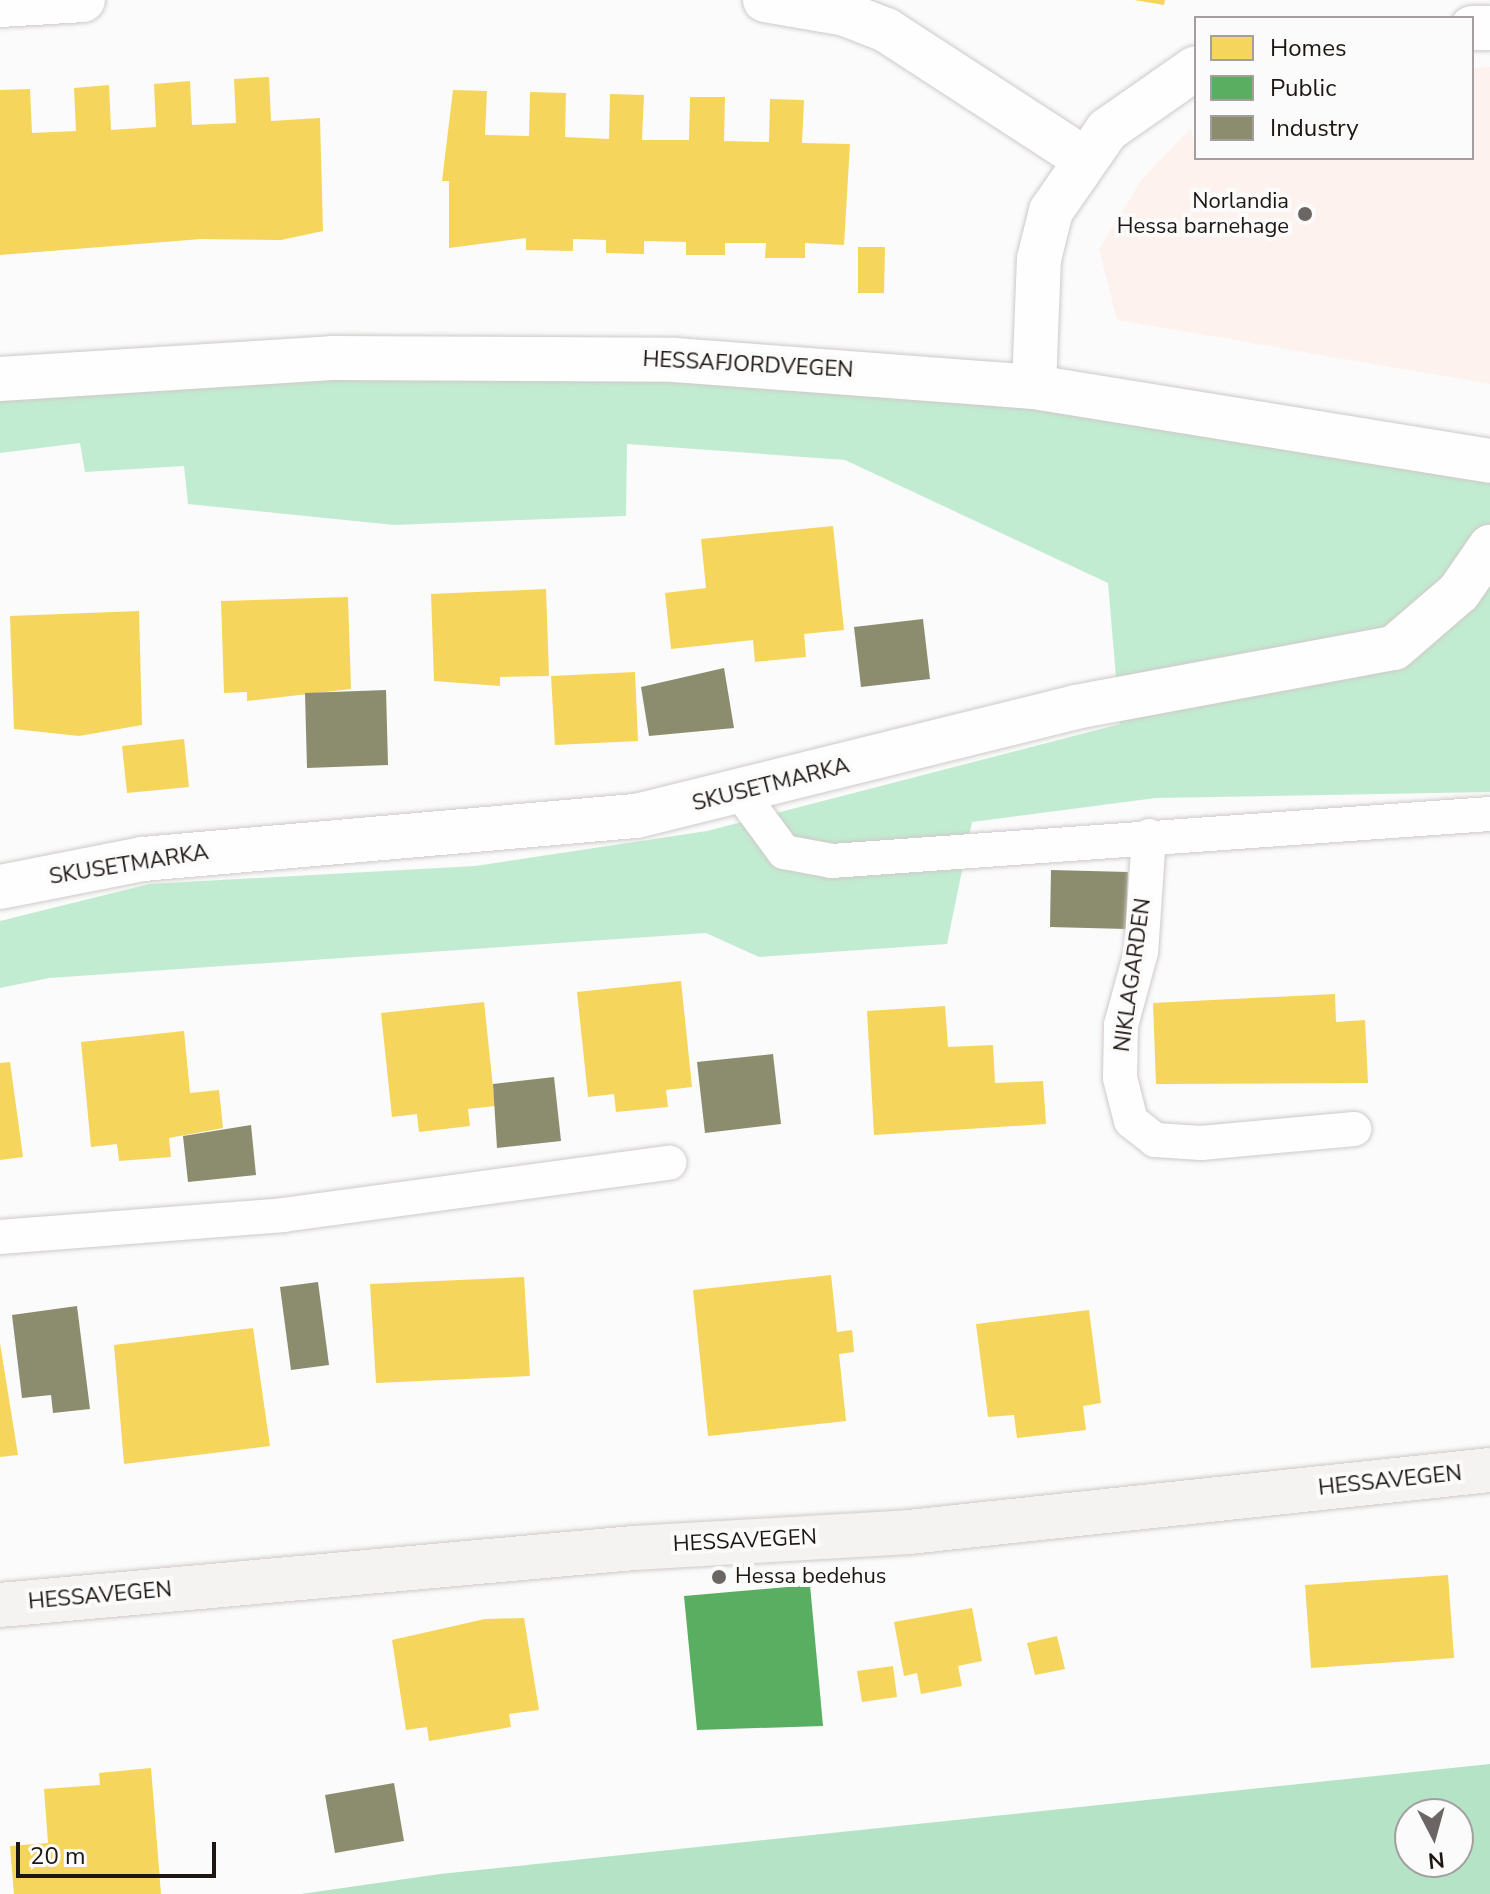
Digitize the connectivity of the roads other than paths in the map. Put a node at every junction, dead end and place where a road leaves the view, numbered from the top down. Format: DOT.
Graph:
graph roads {
  1 [pos="83,0"];
  2 [pos="765,0"];
  3 [pos="0,5"];
  4 [pos="1194,69"];
  5 [pos="1083,158"];
  6 [pos="0,379"];
  7 [pos="1034,387"];
  8 [pos="1490,461"];
  9 [pos="1490,547"];
  10 [pos="742,795"];
  11 [pos="1490,814"];
  12 [pos="1149,836"];
  13 [pos="0,887"];
  14 [pos="1354,1129"];
  15 [pos="670,1163"];
  16 [pos="0,1237"];
  17 [pos="1490,1470"];
  18 [pos="0,1605"];
  1 -- 3 [label="street"];
  2 -- 5 [label="street"];
  4 -- 5 [label="street"];
  5 -- 7 [label="street"];
  6 -- 7 [label="street, HESSAFJORDVEGEN"];
  7 -- 8 [label="street, HESSAFJORDVEGEN"];
  9 -- 10 [label="street, SKUSETMARKA"];
  10 -- 12 [label="lane"];
  10 -- 13 [label="street, SKUSETMARKA"];
  11 -- 12 [label="lane"];
  12 -- 14 [label="lane, NIKLAGARDEN"];
  15 -- 16 [label="lane"];
  17 -- 18 [label="street, HESSAVEGEN"];
}
